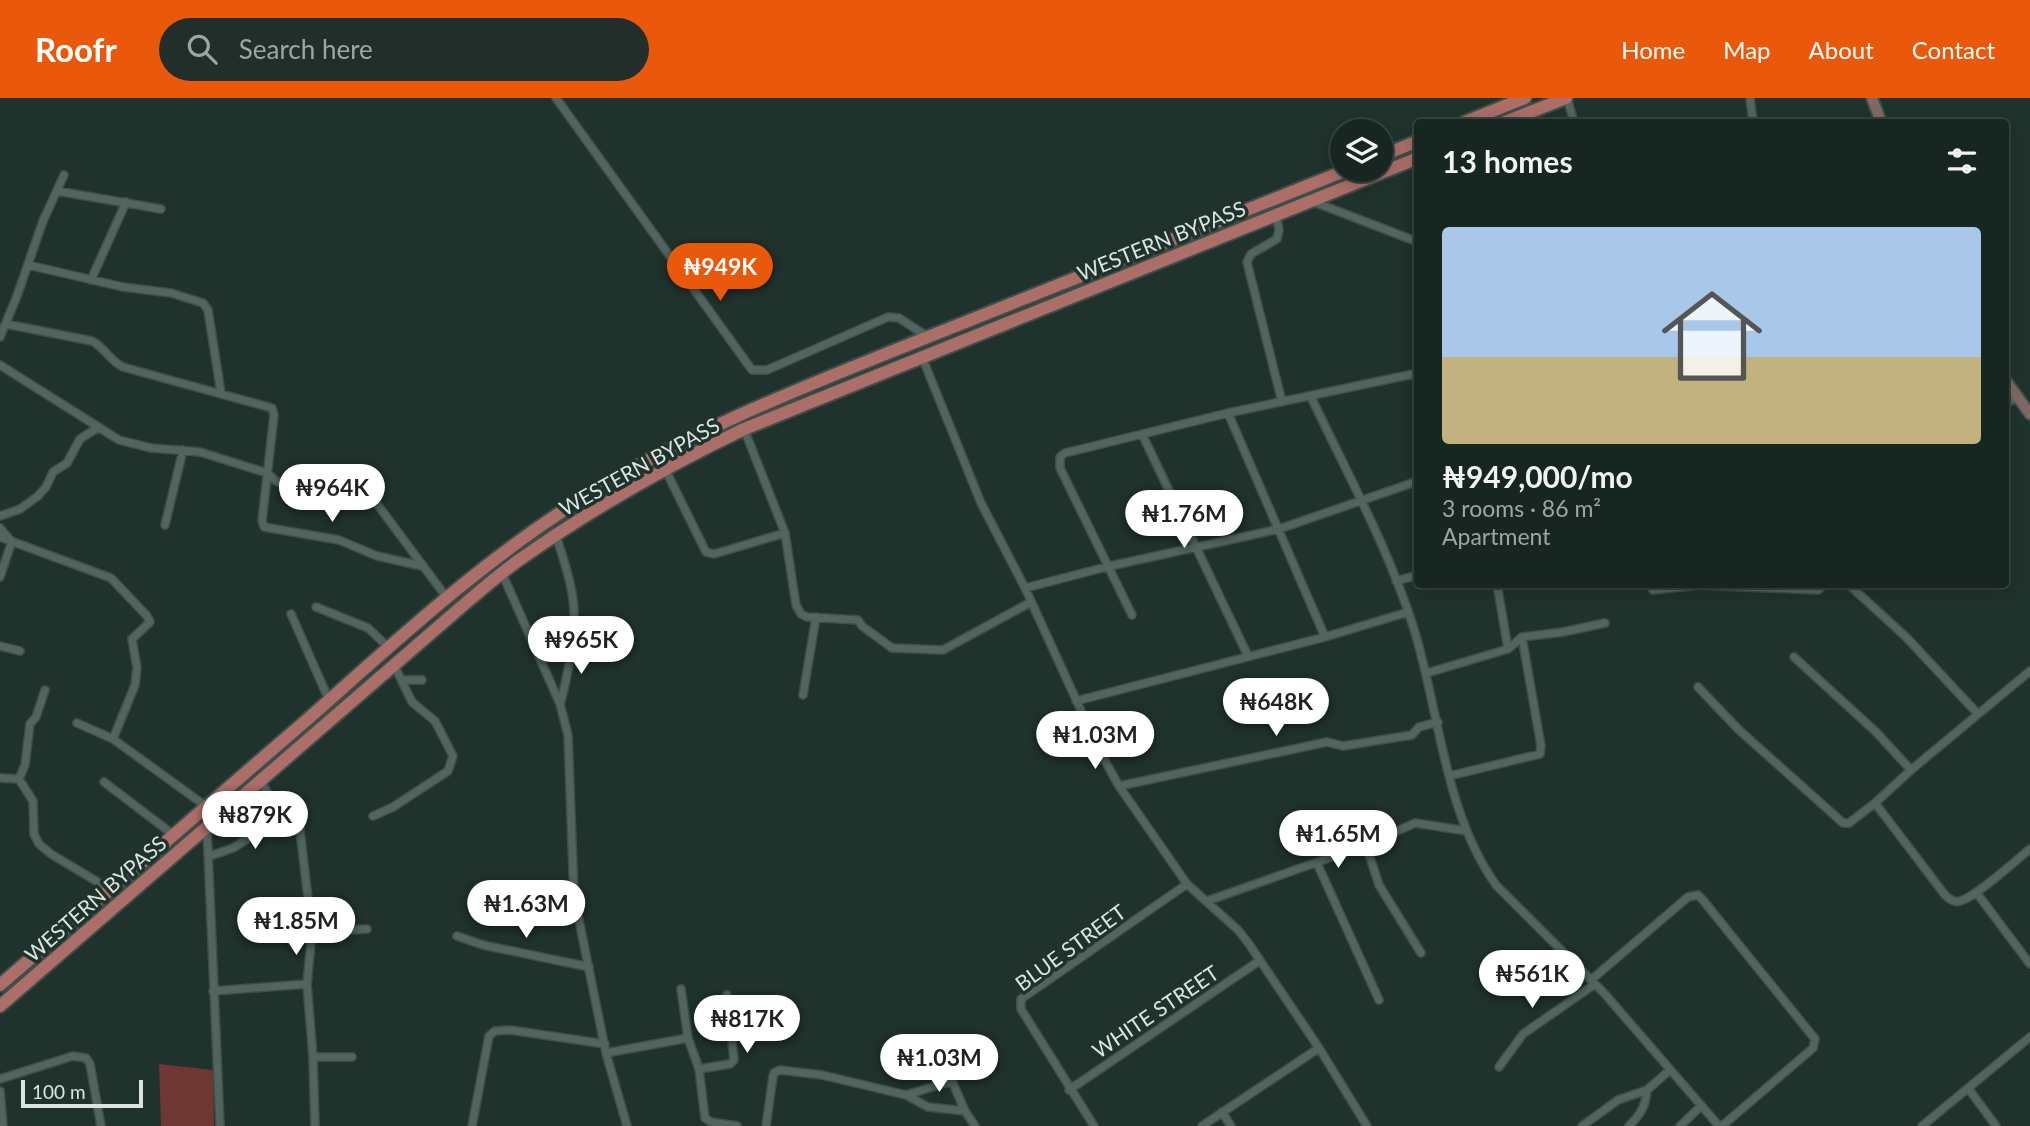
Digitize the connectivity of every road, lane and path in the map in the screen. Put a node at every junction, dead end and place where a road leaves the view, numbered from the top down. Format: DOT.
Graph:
graph roads {
  1 [pos="556,98"];
  2 [pos="1525,98"];
  3 [pos="1567,98"];
  4 [pos="1750,98"];
  5 [pos="1872,98"];
  6 [pos="1472,119"];
  7 [pos="1514,119"];
  8 [pos="1573,119"];
  9 [pos="1752,119"];
  10 [pos="1880,119"];
  11 [pos="1414,143"];
  12 [pos="1393,151"];
  13 [pos="1414,160"];
  14 [pos="64,175"];
  15 [pos="1330,177"];
  16 [pos="57,191"];
  17 [pos="1311,201"];
  18 [pos="126,202"];
  19 [pos="162,209"];
  20 [pos="1276,215"];
  21 [pos="1414,240"];
  22 [pos="28,265"];
  23 [pos="92,280"];
  24 [pos="6,324"];
  25 [pos="0,337"];
  26 [pos="928,337"];
  27 [pos="922,357"];
  28 [pos="0,365"];
  29 [pos="1414,374"];
  30 [pos="2009,386"];
  31 [pos="221,393"];
  32 [pos="1311,397"];
  33 [pos="2017,398"];
  34 [pos="1282,402"];
  35 [pos="2009,402"];
  36 [pos="1228,413"];
  37 [pos="2030,414"];
  38 [pos="99,427"];
  39 [pos="744,429"];
  40 [pos="1142,434"];
  41 [pos="183,450"];
  42 [pos="665,469"];
  43 [pos="267,473"];
  44 [pos="1414,482"];
  45 [pos="1360,501"];
  46 [pos="0,516"];
  47 [pos="165,525"];
  48 [pos="0,528"];
  49 [pos="1279,529"];
  50 [pos="785,533"];
  51 [pos="556,535"];
  52 [pos="0,537"];
  53 [pos="12,541"];
  54 [pos="1198,547"];
  55 [pos="422,566"];
  56 [pos="1110,566"];
  57 [pos="502,573"];
  58 [pos="0,575"];
  59 [pos="1414,576"];
  60 [pos="1396,581"];
  61 [pos="1025,588"];
  62 [pos="1498,588"];
  63 [pos="1671,588"];
  64 [pos="1782,588"];
  65 [pos="1820,588"];
  66 [pos="1853,588"];
  67 [pos="1653,590"];
  68 [pos="447,598"];
  69 [pos="1031,602"];
  70 [pos="316,607"];
  71 [pos="1408,612"];
  72 [pos="291,614"];
  73 [pos="1132,615"];
  74 [pos="816,617"];
  75 [pos="1605,623"];
  76 [pos="1325,637"];
  77 [pos="1522,637"];
  78 [pos="531,638"];
  79 [pos="571,642"];
  80 [pos="0,646"];
  81 [pos="389,648"];
  82 [pos="1508,649"];
  83 [pos="20,651"];
  84 [pos="1248,656"];
  85 [pos="1794,657"];
  86 [pos="394,665"];
  87 [pos="2030,671"];
  88 [pos="1427,673"];
  89 [pos="403,680"];
  90 [pos="422,680"];
  91 [pos="1698,687"];
  92 [pos="46,690"];
  93 [pos="803,695"];
  94 [pos="329,700"];
  95 [pos="1076,701"];
  96 [pos="560,704"];
  97 [pos="313,714"];
  98 [pos="1978,715"];
  99 [pos="1438,722"];
  100 [pos="77,723"];
  101 [pos="323,726"];
  102 [pos="113,739"];
  103 [pos="1911,770"];
  104 [pos="1449,776"];
  105 [pos="0,778"];
  106 [pos="19,779"];
  107 [pos="261,781"];
  108 [pos="104,782"];
  109 [pos="1119,786"];
  110 [pos="1875,803"];
  111 [pos="207,807"];
  112 [pos="277,810"];
  113 [pos="373,816"];
  114 [pos="207,828"];
  115 [pos="1467,831"];
  116 [pos="176,836"];
  117 [pos="1366,845"];
  118 [pos="2030,849"];
  119 [pos="210,856"];
  120 [pos="1317,863"];
  121 [pos="1187,884"];
  122 [pos="111,890"];
  123 [pos="1976,892"];
  124 [pos="1207,901"];
  125 [pos="367,929"];
  126 [pos="312,932"];
  127 [pos="457,936"];
  128 [pos="1421,953"];
  129 [pos="1259,961"];
  130 [pos="2030,964"];
  131 [pos="589,967"];
  132 [pos="1593,982"];
  133 [pos="307,984"];
  134 [pos="0,985"];
  135 [pos="681,989"];
  136 [pos="213,991"];
  137 [pos="727,995"];
  138 [pos="1379,1000"];
  139 [pos="0,1006"];
  140 [pos="2030,1037"];
  141 [pos="688,1038"];
  142 [pos="1319,1048"];
  143 [pos="606,1049"];
  144 [pos="313,1057"];
  145 [pos="352,1058"];
  146 [pos="1499,1067"];
  147 [pos="699,1069"];
  148 [pos="1670,1070"];
  149 [pos="0,1079"];
  150 [pos="1968,1088"];
  151 [pos="1069,1090"];
  152 [pos="1647,1090"];
  153 [pos="0,1091"];
  154 [pos="906,1095"];
  155 [pos="1701,1106"];
  156 [pos="965,1111"];
  157 [pos="1222,1112"];
  158 [pos="3,1126"];
  159 [pos="101,1126"];
  160 [pos="220,1126"];
  161 [pos="315,1126"];
  162 [pos="472,1126"];
  163 [pos="627,1126"];
  164 [pos="737,1126"];
  165 [pos="766,1126"];
  166 [pos="975,1126"];
  167 [pos="1094,1126"];
  168 [pos="1202,1126"];
  169 [pos="1231,1126"];
  170 [pos="1367,1126"];
  171 [pos="1582,1126"];
  172 [pos="1629,1126"];
  173 [pos="1681,1126"];
  174 [pos="1720,1126"];
  175 [pos="1922,1126"];
  176 [pos="1996,1126"];
  1 -- 26 [label="street"];
  2 -- 6 [label="main road"];
  3 -- 7 [label="main road"];
  3 -- 8 [label="street"];
  4 -- 9 [label="street"];
  5 -- 10 [label="street"];
  11 -- 12 [label="main road"];
  13 -- 17 [label="main road, WESTERN BYPASS"];
  14 -- 16 [label="street"];
  15 -- 26 [label="main road, WESTERN BYPASS"];
  16 -- 18 [label="street"];
  16 -- 22 [label="street"];
  17 -- 20 [label="main road, WESTERN BYPASS"];
  17 -- 21 [label="street"];
  18 -- 19 [label="street"];
  18 -- 23 [label="street"];
  20 -- 27 [label="main road, WESTERN BYPASS"];
  20 -- 34 [label="street"];
  22 -- 23 [label="street"];
  22 -- 24 [label="street"];
  23 -- 31 [label="street"];
  24 -- 25 [label="street"];
  24 -- 31 [label="street"];
  26 -- 68 [label="main road, WESTERN BYPASS"];
  27 -- 39 [label="main road, WESTERN BYPASS"];
  27 -- 61 [label="street"];
  28 -- 38 [label="street"];
  29 -- 32 [label="street"];
  30 -- 33 [label="street"];
  31 -- 43 [label="street"];
  32 -- 34 [label="street"];
  32 -- 45 [label="street"];
  33 -- 35 [label="street"];
  33 -- 37 [label="street"];
  34 -- 36 [label="street"];
  36 -- 40 [label="street"];
  36 -- 49 [label="street"];
  38 -- 41 [label="street"];
  38 -- 46 [label="street"];
  39 -- 42 [label="main road, WESTERN BYPASS"];
  39 -- 50 [label="street"];
  40 -- 54 [label="street"];
  40 -- 56 [label="street"];
  41 -- 43 [label="street"];
  41 -- 47 [label="street"];
  42 -- 50 [label="street"];
  42 -- 51 [label="main road, WESTERN BYPASS"];
  43 -- 55 [label="street"];
  43 -- 55 [label="street"];
  44 -- 45 [label="street"];
  45 -- 49 [label="street"];
  45 -- 60 [label="street"];
  48 -- 53 [label="street"];
  49 -- 54 [label="street"];
  49 -- 76 [label="street"];
  50 -- 74 [label="street"];
  51 -- 57 [label="main road, WESTERN BYPASS"];
  51 -- 79 [label="street"];
  52 -- 53 [label="street"];
  53 -- 58 [label="street"];
  53 -- 102 [label="street"];
  54 -- 56 [label="street"];
  54 -- 84 [label="street"];
  55 -- 68 [label="street"];
  56 -- 61 [label="street"];
  56 -- 73 [label="street"];
  57 -- 78 [label="street"];
  57 -- 86 [label="main road, WESTERN BYPASS"];
  59 -- 60 [label="street"];
  60 -- 71 [label="street"];
  61 -- 69 [label="street"];
  62 -- 82 [label="street"];
  63 -- 67 [label="street"];
  64 -- 65 [label="street"];
  66 -- 98 [label="street"];
  68 -- 81 [label="main road, WESTERN BYPASS"];
  69 -- 74 [label="street"];
  69 -- 95 [label="street"];
  70 -- 81 [label="street"];
  71 -- 76 [label="street"];
  71 -- 88 [label="street"];
  72 -- 94 [label="street"];
  74 -- 93 [label="street"];
  75 -- 77 [label="street"];
  76 -- 84 [label="street"];
  77 -- 82 [label="street"];
  77 -- 104 [label="street"];
  78 -- 79 [label="street"];
  78 -- 96 [label="street"];
  79 -- 96 [label="street"];
  80 -- 83 [label="street"];
  81 -- 94 [label="main road, WESTERN BYPASS"];
  82 -- 88 [label="street"];
  84 -- 95 [label="street"];
  85 -- 103 [label="street"];
  86 -- 89 [label="street"];
  86 -- 101 [label="main road, WESTERN BYPASS"];
  87 -- 98 [label="street"];
  88 -- 99 [label="street"];
  89 -- 90 [label="street"];
  89 -- 113 [label="street"];
  91 -- 110 [label="street"];
  92 -- 106 [label="street"];
  94 -- 97 [label="main road, WESTERN BYPASS"];
  95 -- 109 [label="street"];
  96 -- 131 [label="street"];
  97 -- 101 [label="main road"];
  97 -- 111 [label="main road, WESTERN BYPASS"];
  98 -- 103 [label="street"];
  99 -- 104 [label="street"];
  99 -- 109 [label="street"];
  100 -- 102 [label="street"];
  101 -- 107 [label="main road, WESTERN BYPASS"];
  102 -- 111 [label="street"];
  103 -- 110 [label="street"];
  104 -- 115 [label="street"];
  105 -- 106 [label="street"];
  106 -- 122 [label="street"];
  107 -- 112 [label="street"];
  107 -- 114 [label="main road, WESTERN BYPASS"];
  108 -- 116 [label="street"];
  109 -- 121 [label="street"];
  110 -- 123 [label="street"];
  111 -- 116 [label="main road, WESTERN BYPASS"];
  112 -- 119 [label="street"];
  112 -- 126 [label="street"];
  114 -- 119 [label="street"];
  114 -- 139 [label="main road, WESTERN BYPASS"];
  115 -- 117 [label="street"];
  115 -- 132 [label="street"];
  116 -- 122 [label="main road, WESTERN BYPASS"];
  117 -- 120 [label="street"];
  117 -- 128 [label="street"];
  118 -- 123 [label="street"];
  119 -- 136 [label="street"];
  120 -- 124 [label="street"];
  120 -- 138 [label="street"];
  121 -- 124 [label="street"];
  121 -- 151 [label="street, BLUE STREET"];
  122 -- 134 [label="main road, WESTERN BYPASS"];
  123 -- 130 [label="street"];
  124 -- 129 [label="street"];
  125 -- 126 [label="street"];
  126 -- 133 [label="street"];
  127 -- 131 [label="street"];
  129 -- 142 [label="street"];
  129 -- 151 [label="street, WHITE STREET"];
  131 -- 143 [label="street"];
  132 -- 146 [label="street"];
  132 -- 148 [label="street"];
  132 -- 174 [label="street"];
  133 -- 136 [label="street"];
  133 -- 144 [label="street"];
  135 -- 141 [label="street"];
  136 -- 160 [label="street"];
  137 -- 147 [label="street"];
  140 -- 150 [label="street"];
  141 -- 143 [label="street"];
  141 -- 147 [label="street"];
  142 -- 157 [label="street"];
  142 -- 170 [label="street"];
  143 -- 162 [label="street"];
  143 -- 163 [label="street"];
  144 -- 145 [label="street"];
  144 -- 161 [label="street"];
  147 -- 164 [label="street"];
  148 -- 152 [label="street"];
  148 -- 155 [label="street"];
  149 -- 159 [label="street"];
  150 -- 175 [label="street"];
  150 -- 176 [label="street"];
  151 -- 167 [label="street, BLUE STREET"];
  152 -- 171 [label="street"];
  152 -- 172 [label="street"];
  153 -- 158 [label="street"];
  154 -- 156 [label="street"];
  154 -- 156 [label="street"];
  154 -- 165 [label="street"];
  155 -- 173 [label="street"];
  155 -- 174 [label="street"];
  156 -- 166 [label="street"];
  157 -- 168 [label="street"];
  157 -- 169 [label="street"];
}
